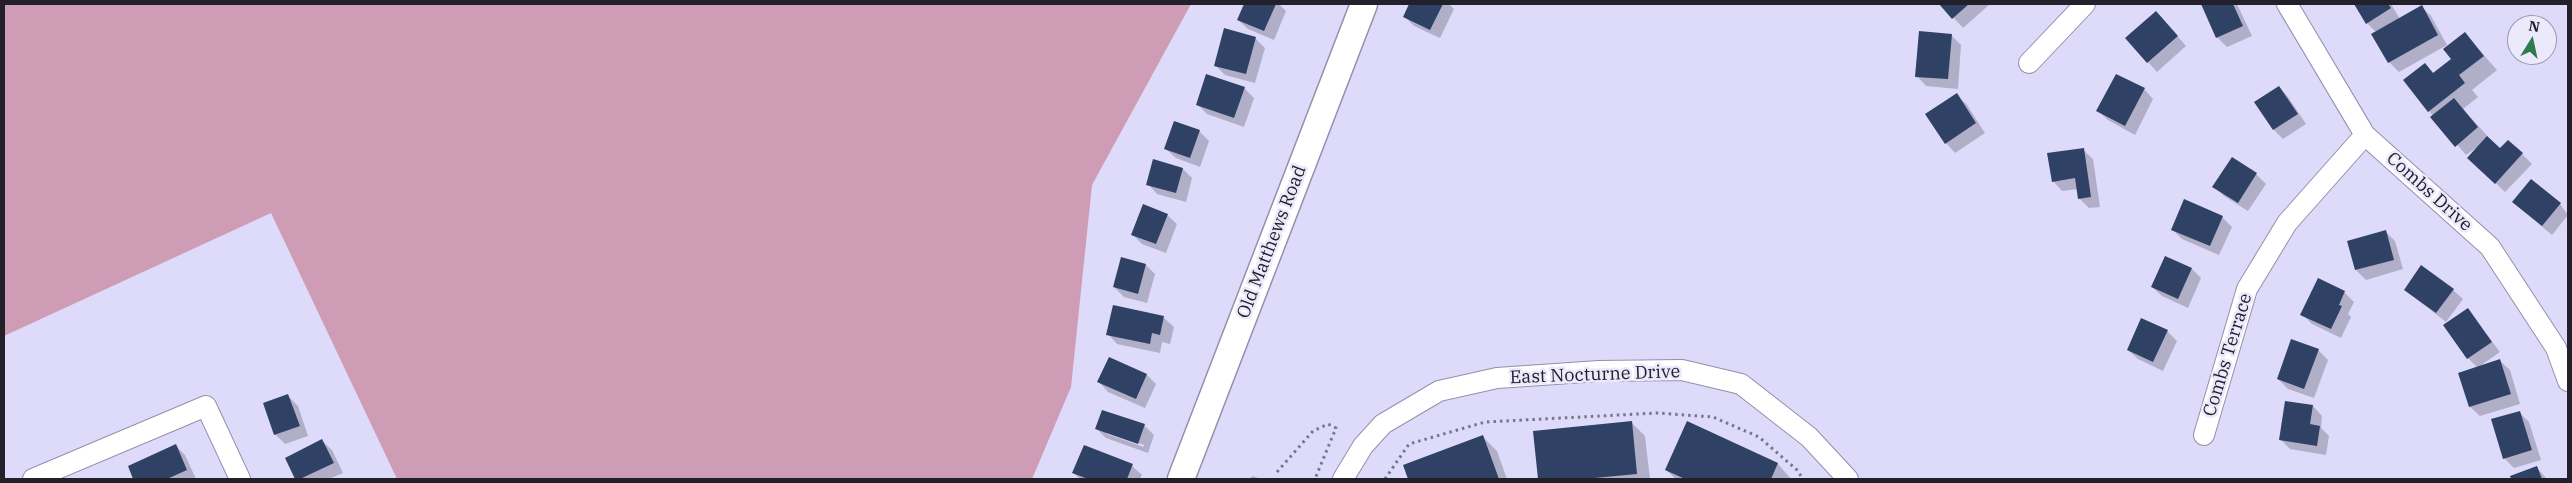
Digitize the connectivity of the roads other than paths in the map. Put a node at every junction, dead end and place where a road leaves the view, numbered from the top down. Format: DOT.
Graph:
graph roads {
  1 [pos="1364,4"];
  2 [pos="2086,4"];
  3 [pos="2287,4"];
  4 [pos="2029,63"];
  5 [pos="2365,135"];
  6 [pos="2562,344"];
  7 [pos="2568,381"];
  8 [pos="2204,435"];
  9 [pos="33,479"];
  10 [pos="240,479"];
  11 [pos="1181,479"];
  12 [pos="1343,479"];
  13 [pos="1848,479"];
  1 -- 11 [label="street, Old Matthews Road"];
  2 -- 4 [label="street"];
  3 -- 5 [label="street, Combs Drive"];
  5 -- 6 [label="street, Combs Drive"];
  5 -- 8 [label="street, Combs Terrace"];
  6 -- 7 [label="street, Combs Drive"];
  9 -- 10 [label="street"];
  12 -- 13 [label="street, East Nocturne Drive"];
}
